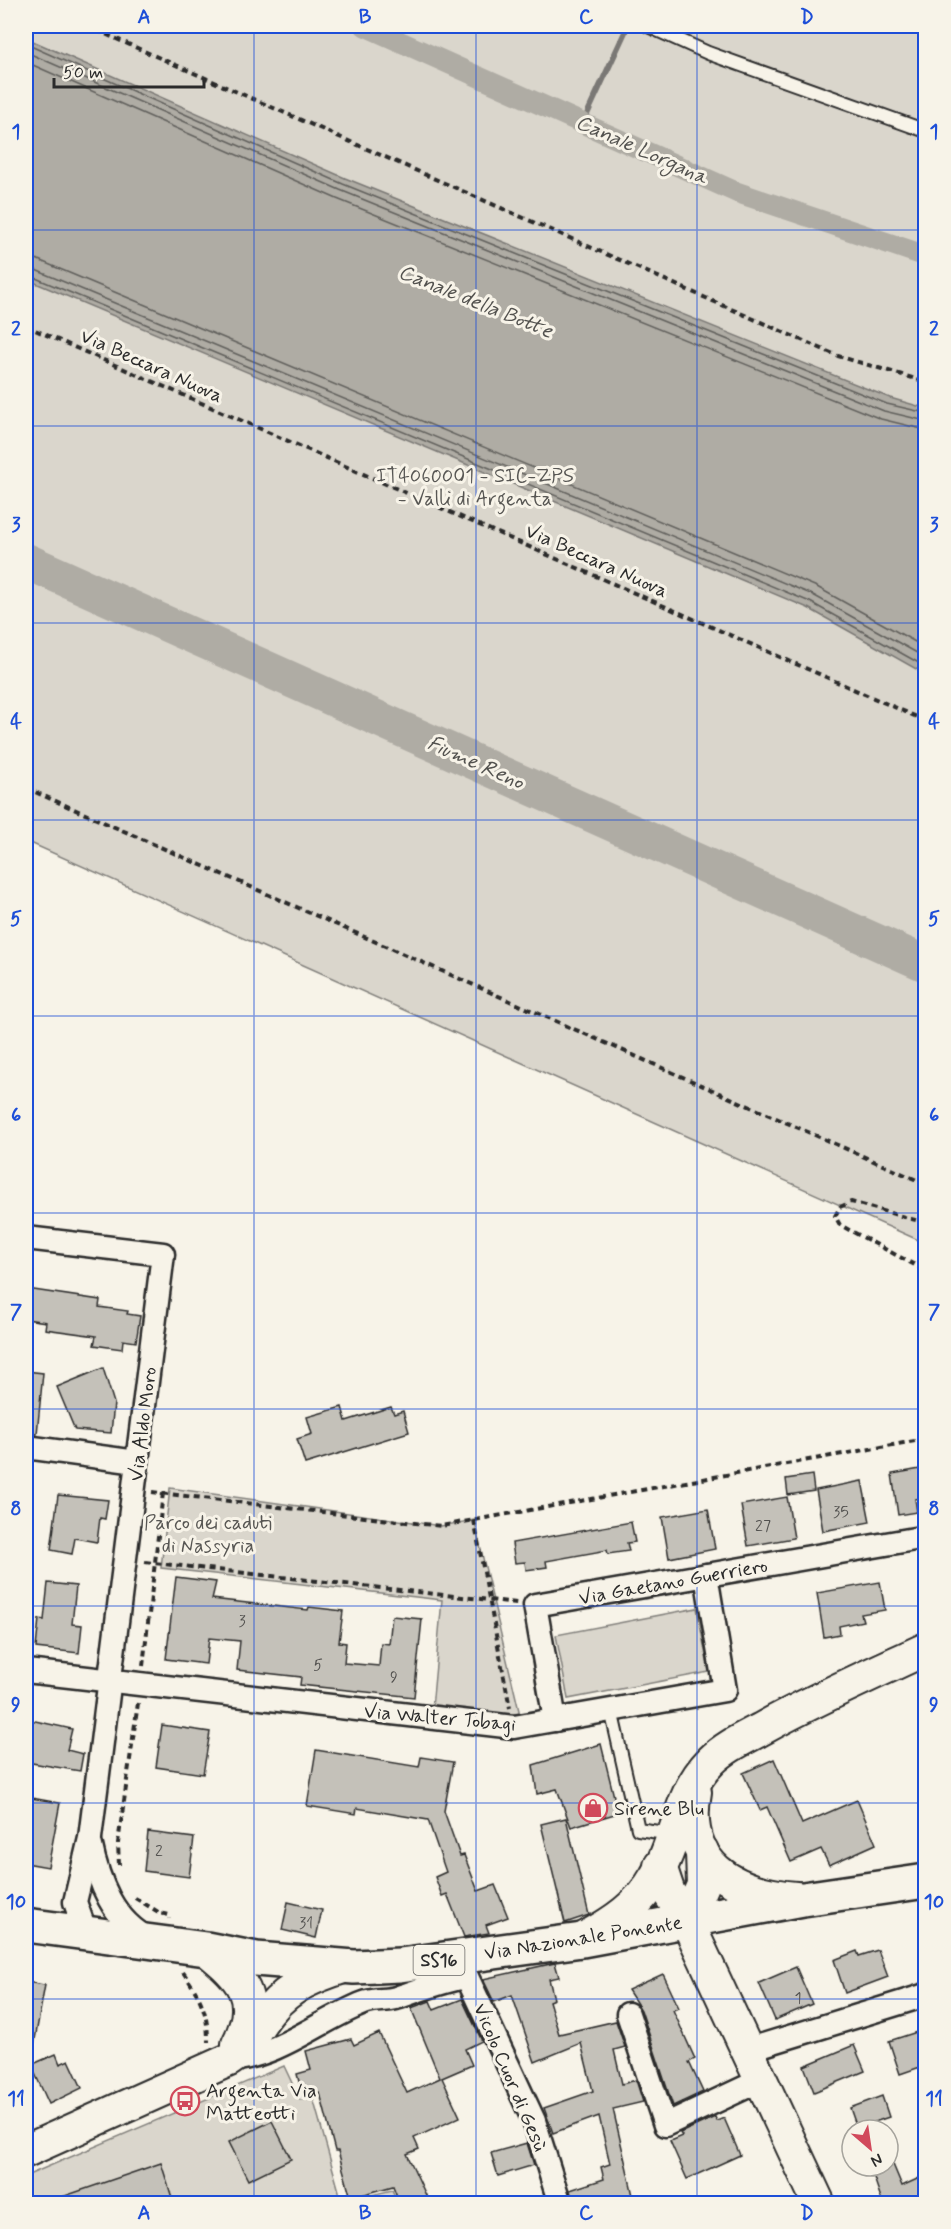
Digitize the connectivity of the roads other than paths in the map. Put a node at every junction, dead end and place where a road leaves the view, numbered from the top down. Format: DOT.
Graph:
graph roads {
  1 [pos="648,26"];
  2 [pos="926,131"];
  3 [pos="26,1238"];
  4 [pos="26,1447"];
  5 [pos="137,1462"];
  6 [pos="926,1537"];
  7 [pos="706,1575"];
  8 [pos="926,1649"];
  9 [pos="26,1671"];
  10 [pos="109,1682"];
  11 [pos="612,1710"];
  12 [pos="555,1720"];
  13 [pos="697,1780"];
  14 [pos="672,1833"];
  15 [pos="90,1838"];
  16 [pos="702,1851"];
  17 [pos="660,1866"];
  18 [pos="926,1881"];
  19 [pos="102,1885"];
  20 [pos="76,1891"];
  21 [pos="803,1899"];
  22 [pos="687,1921"];
  23 [pos="27,1925"];
  24 [pos="86,1933"];
  25 [pos="582,1940"];
  26 [pos="206,1949"];
  27 [pos="165,1956"];
  28 [pos="275,1961"];
  29 [pos="344,1967"];
  30 [pos="926,1995"];
  31 [pos="259,2010"];
  32 [pos="628,2014"];
  33 [pos="747,2050"];
  34 [pos="221,2064"];
  35 [pos="761,2080"];
  36 [pos="26,2151"];
  37 [pos="560,2204"];
  38 [pos="819,2204"];
  1 -- 2 [label="lane"];
  3 -- 5 [label="street, Via Aldo Moro"];
  4 -- 5 [label="street"];
  5 -- 10 [label="street, Via Aldo Moro"];
  6 -- 7 [label="street, Via Gaetano Guerriero"];
  7 -- 11 [label="street, Via Walter Tobagi"];
  7 -- 12 [label="street, Via Gaetano Guerriero"];
  8 -- 13 [label="street"];
  9 -- 10 [label="street, Via Walter Tobagi"];
  10 -- 12 [label="street, Via Walter Tobagi"];
  10 -- 15 [label="street, Via Aldo Moro"];
  11 -- 12 [label="street, Via Walter Tobagi"];
  11 -- 14 [label="lane"];
  13 -- 14 [label="street"];
  13 -- 16 [label="street"];
  14 -- 17 [label="street"];
  15 -- 19 [label="street, Via Aldo Moro"];
  15 -- 20 [label="street, Via Aldo Moro"];
  16 -- 21 [label="street"];
  16 -- 22 [label="street"];
  17 -- 22 [label="street"];
  17 -- 25 [label="street"];
  18 -- 21 [label="main road, Via Nazionale Ponente / SS16"];
  19 -- 24 [label="street, Via Aldo Moro"];
  19 -- 27 [label="street, Via Aldo Moro"];
  20 -- 23 [label="street, Via Aldo Moro"];
  20 -- 24 [label="street, Via Aldo Moro"];
  21 -- 22 [label="main road, Via Nazionale Ponente / SS16"];
  22 -- 25 [label="main road, Via Nazionale Ponente / SS16"];
  22 -- 33 [label="street"];
  23 -- 24 [label="main road, Via Nazionale Ponente / SS16"];
  24 -- 27 [label="main road, Via Nazionale Ponente / SS16"];
  25 -- 29 [label="main road, Via Nazionale Ponente / SS16"];
  26 -- 27 [label="main road, Via Nazionale Ponente / SS16"];
  26 -- 28 [label="main road, Via Nazionale Ponente / SS16"];
  26 -- 31 [label="street"];
  28 -- 29 [label="main road, Via Nazionale Ponente / SS16"];
  28 -- 31 [label="street"];
  29 -- 31 [label="street"];
  30 -- 33 [label="street"];
  31 -- 34 [label="street"];
  32 -- 35 [label="street"];
  33 -- 35 [label="street"];
  34 -- 36 [label="street"];
  34 -- 37 [label="street, Vicolo Cuor di Gesù"];
  35 -- 38 [label="street"];
}
